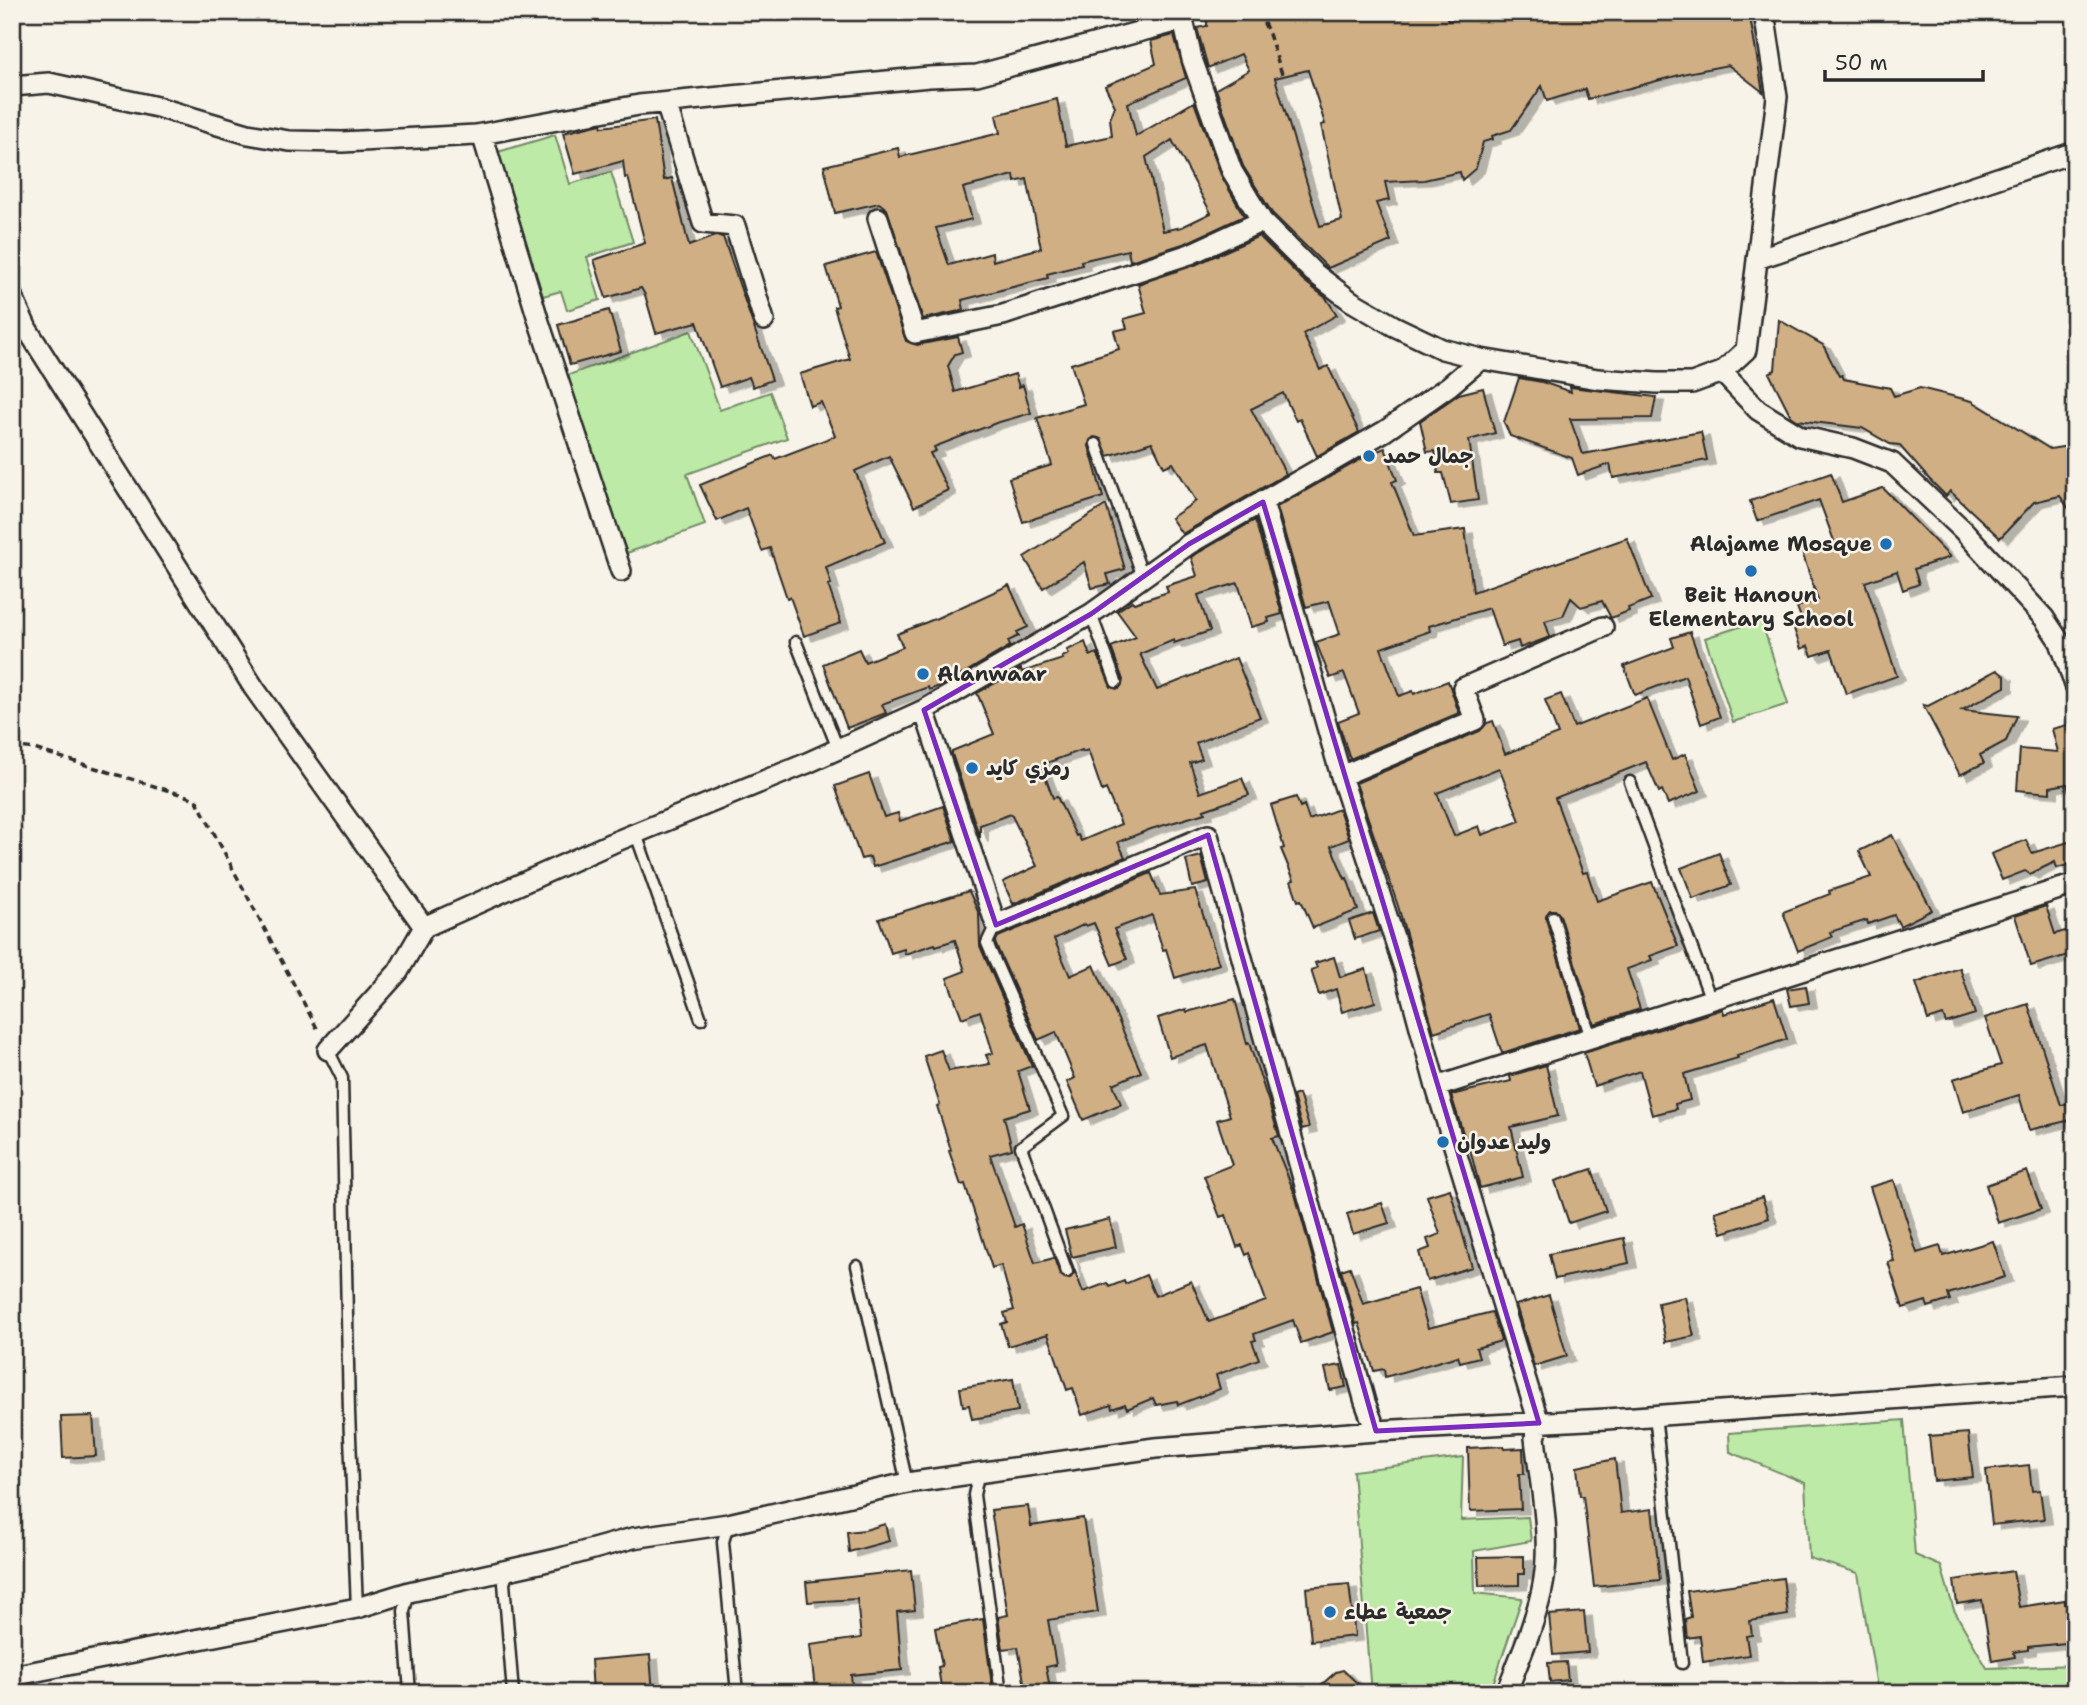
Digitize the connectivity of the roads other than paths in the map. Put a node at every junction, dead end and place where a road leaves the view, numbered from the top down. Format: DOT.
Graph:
graph roads {
  1 [pos="1764,12"];
  2 [pos="1184,16"];
  3 [pos="12,86"];
  4 [pos="666,103"];
  5 [pos="482,134"];
  6 [pos="2075,152"];
  7 [pos="878,218"];
  8 [pos="1262,221"];
  9 [pos="1757,259"];
  10 [pos="12,296"];
  11 [pos="764,320"];
  12 [pos="1481,359"];
  13 [pos="1722,372"];
  14 [pos="1096,444"];
  15 [pos="1263,502"];
  16 [pos="621,571"];
  17 [pos="1143,577"];
  18 [pos="1091,614"];
  19 [pos="1603,627"];
  20 [pos="2068,639"];
  21 [pos="796,642"];
  22 [pos="1116,682"];
  23 [pos="2075,685"];
  24 [pos="924,710"];
  25 [pos="838,749"];
  26 [pos="1341,776"];
  27 [pos="1630,782"];
  28 [pos="636,834"];
  29 [pos="2075,884"];
  30 [pos="1553,917"];
  31 [pos="996,923"];
  32 [pos="425,927"];
  33 [pos="1711,1000"];
  34 [pos="701,1019"];
  35 [pos="1591,1038"];
  36 [pos="335,1043"];
  37 [pos="1436,1087"];
  38 [pos="857,1266"];
  39 [pos="1067,1272"];
  40 [pos="2075,1386"];
  41 [pos="1662,1415"];
  42 [pos="1539,1423"];
  43 [pos="1376,1431"];
  44 [pos="978,1475"];
  45 [pos="907,1483"];
  46 [pos="728,1524"];
  47 [pos="509,1570"];
  48 [pos="409,1591"];
  49 [pos="357,1608"];
  50 [pos="1682,1663"];
  51 [pos="12,1676"];
  52 [pos="410,1693"];
  53 [pos="513,1693"];
  54 [pos="737,1693"];
  55 [pos="1001,1693"];
  56 [pos="1506,1693"];
  1 -- 9 [label="street"];
  2 -- 4 [label="street"];
  2 -- 8 [label="street"];
  3 -- 5 [label="street"];
  4 -- 5 [label="street"];
  4 -- 11 [label="street"];
  5 -- 16 [label="street"];
  6 -- 9 [label="street"];
  7 -- 8 [label="street"];
  8 -- 12 [label="street"];
  9 -- 13 [label="street"];
  10 -- 32 [label="street"];
  12 -- 13 [label="street"];
  12 -- 15 [label="street"];
  13 -- 20 [label="street"];
  14 -- 17 [label="lane"];
  15 -- 17 [label="street"];
  15 -- 26 [label="street"];
  17 -- 18 [label="street"];
  18 -- 22 [label="lane"];
  18 -- 24 [label="street"];
  19 -- 26 [label="street"];
  20 -- 23 [label="street"];
  21 -- 25 [label="lane"];
  24 -- 25 [label="street"];
  24 -- 31 [label="street"];
  25 -- 28 [label="street"];
  26 -- 37 [label="street"];
  27 -- 33 [label="lane"];
  28 -- 32 [label="street"];
  28 -- 34 [label="lane"];
  29 -- 33 [label="street"];
  30 -- 35 [label="lane"];
  31 -- 39 [label="lane"];
  31 -- 43 [label="street"];
  32 -- 36 [label="street"];
  33 -- 35 [label="street"];
  35 -- 37 [label="street"];
  36 -- 49 [label="lane"];
  37 -- 42 [label="street"];
  38 -- 45 [label="lane"];
  40 -- 41 [label="street"];
  41 -- 42 [label="street"];
  41 -- 50 [label="lane"];
  42 -- 43 [label="street"];
  42 -- 56 [label="street"];
  43 -- 44 [label="street"];
  44 -- 45 [label="street"];
  44 -- 55 [label="lane"];
  45 -- 46 [label="street"];
  46 -- 47 [label="street"];
  46 -- 54 [label="lane"];
  47 -- 48 [label="street"];
  47 -- 53 [label="lane"];
  48 -- 49 [label="street"];
  48 -- 52 [label="lane"];
  49 -- 51 [label="street"];
}
